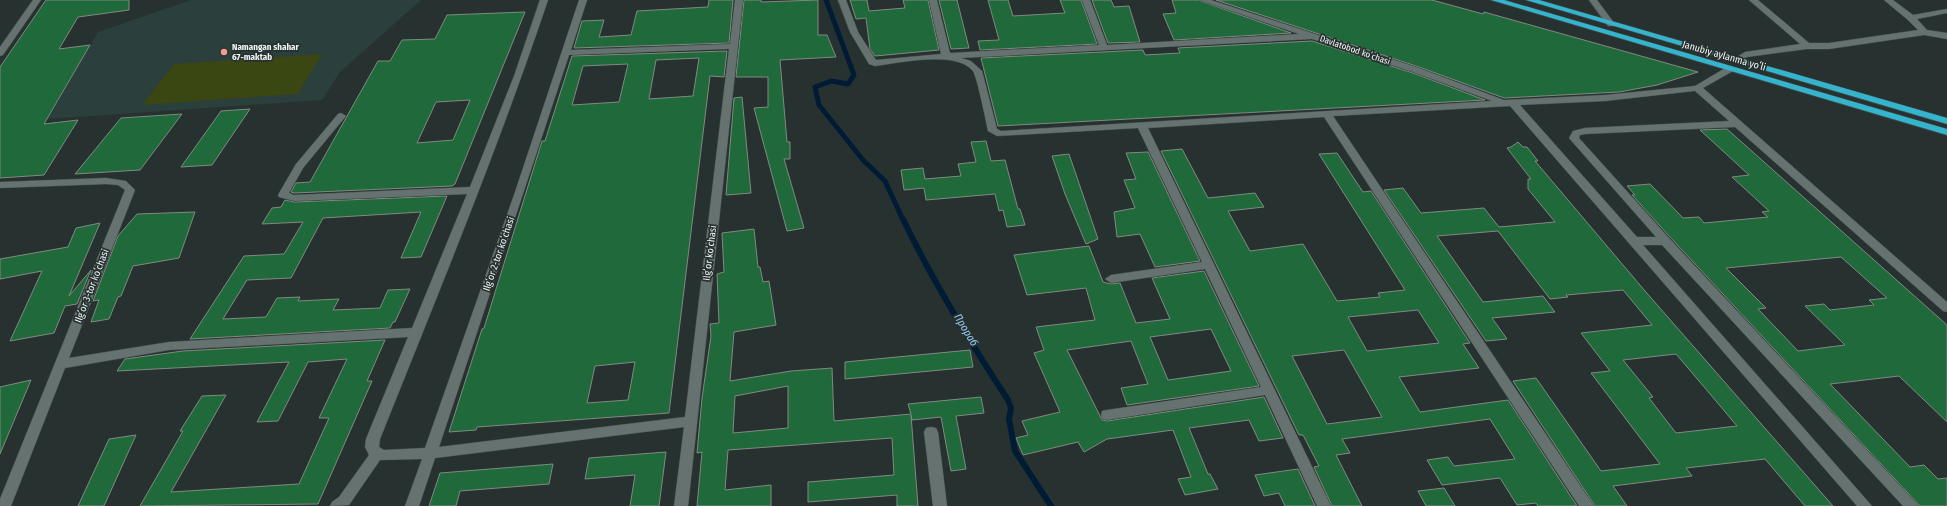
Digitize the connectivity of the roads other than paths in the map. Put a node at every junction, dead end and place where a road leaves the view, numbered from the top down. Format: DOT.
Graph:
graph roads {
  1 [pos="37,0"];
  2 [pos="544,0"];
  3 [pos="583,0"];
  4 [pos="738,0"];
  5 [pos="842,0"];
  6 [pos="933,0"];
  7 [pos="1086,0"];
  8 [pos="1203,0"];
  9 [pos="1495,0"];
  10 [pos="1530,0"];
  11 [pos="1593,0"];
  12 [pos="1753,0"];
  13 [pos="1888,0"];
  14 [pos="1947,11"];
  15 [pos="1911,18"];
  16 [pos="1611,24"];
  17 [pos="1924,32"];
  18 [pos="1315,36"];
  19 [pos="1947,36"];
  20 [pos="732,46"];
  21 [pos="1807,46"];
  22 [pos="1104,48"];
  23 [pos="0,53"];
  24 [pos="566,53"];
  25 [pos="946,56"];
  26 [pos="1736,60"];
  27 [pos="1730,69"];
  28 [pos="1697,88"];
  29 [pos="1509,103"];
  30 [pos="1328,115"];
  31 [pos="341,116"];
  32 [pos="1947,121"];
  33 [pos="1737,124"];
  34 [pos="1142,126"];
  35 [pos="1947,132"];
  36 [pos="0,184"];
  37 [pos="474,190"];
  38 [pos="1665,241"];
  39 [pos="1636,242"];
  40 [pos="1208,265"];
  41 [pos="1111,279"];
  42 [pos="1947,308"];
  43 [pos="417,332"];
  44 [pos="62,364"];
  45 [pos="1269,390"];
  46 [pos="1107,415"];
  47 [pos="690,421"];
  48 [pos="931,432"];
  49 [pos="377,454"];
  50 [pos="431,454"];
  51 [pos="4,506"];
  52 [pos="337,506"];
  53 [pos="412,506"];
  54 [pos="681,506"];
  55 [pos="940,506"];
  56 [pos="1324,506"];
  57 [pos="1587,506"];
  58 [pos="1865,506"];
  59 [pos="1912,506"];
  1 -- 23 [label="street"];
  2 -- 37 [label="street"];
  3 -- 24 [label="street, Ilgʻor 2-tor koʻchasi"];
  4 -- 20 [label="street, Ilgʻor koʻchasi"];
  5 -- 25 [label="street"];
  6 -- 25 [label="street"];
  7 -- 22 [label="street"];
  8 -- 18 [label="street, Davlatobod koʻchasi"];
  9 -- 27 [label="highway, Janubiy aylanma yoʻli"];
  10 -- 16 [label="highway, Janubiy aylanma yoʻli"];
  11 -- 16 [label="street"];
  12 -- 21 [label="street"];
  13 -- 15 [label="street"];
  14 -- 15 [label="street"];
  15 -- 17 [label="street"];
  16 -- 26 [label="highway, Janubiy aylanma yoʻli"];
  17 -- 19 [label="street"];
  17 -- 21 [label="street"];
  18 -- 22 [label="street"];
  18 -- 29 [label="street, Davlatobod koʻchasi"];
  20 -- 24 [label="street"];
  20 -- 47 [label="street, Ilgʻor koʻchasi"];
  21 -- 26 [label="street"];
  22 -- 25 [label="street"];
  24 -- 50 [label="street, Ilgʻor 2-tor koʻchasi"];
  25 -- 34 [label="street"];
  26 -- 32 [label="highway, Janubiy aylanma yoʻli"];
  27 -- 28 [label="street"];
  27 -- 35 [label="highway, Janubiy aylanma yoʻli"];
  28 -- 29 [label="street"];
  28 -- 33 [label="street"];
  29 -- 30 [label="street"];
  29 -- 39 [label="street"];
  30 -- 34 [label="street"];
  30 -- 57 [label="street"];
  31 -- 37 [label="street"];
  33 -- 38 [label="street"];
  33 -- 42 [label="street"];
  34 -- 40 [label="street"];
  36 -- 44 [label="street, Ilgʻor 3-tor koʻchasi"];
  37 -- 43 [label="street"];
  38 -- 39 [label="street"];
  38 -- 59 [label="street"];
  39 -- 58 [label="street"];
  40 -- 41 [label="street"];
  40 -- 45 [label="street"];
  43 -- 44 [label="street"];
  43 -- 49 [label="street"];
  44 -- 51 [label="street, Ilgʻor 3-tor koʻchasi"];
  45 -- 46 [label="street"];
  45 -- 56 [label="street"];
  47 -- 50 [label="street"];
  47 -- 54 [label="street, Ilgʻor koʻchasi"];
  48 -- 55 [label="street"];
  49 -- 50 [label="street"];
  49 -- 52 [label="street"];
  50 -- 53 [label="street, Ilgʻor 2-tor koʻchasi"];
}
